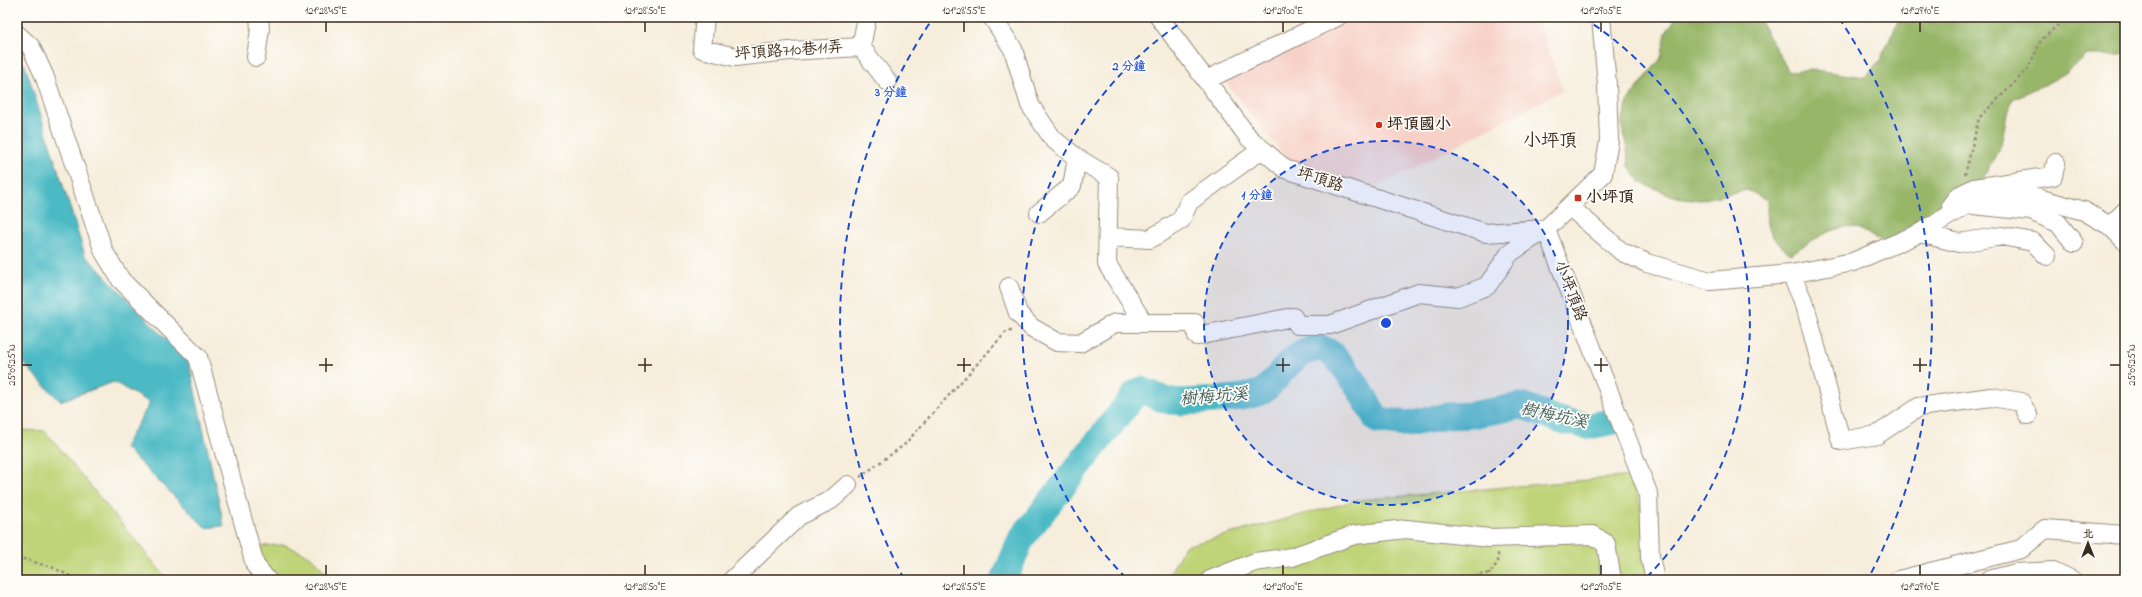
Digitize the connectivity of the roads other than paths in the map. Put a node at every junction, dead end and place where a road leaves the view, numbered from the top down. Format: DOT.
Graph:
graph roads {
  1 [pos="259,17"];
  2 [pos="705,17"];
  3 [pos="867,17"];
  4 [pos="992,17"];
  5 [pos="1159,17"];
  6 [pos="1337,17"];
  7 [pos="1601,17"];
  8 [pos="17,34"];
  9 [pos="861,47"];
  10 [pos="256,57"];
  11 [pos="1206,80"];
  12 [pos="887,81"];
  13 [pos="1261,150"];
  14 [pos="1077,158"];
  15 [pos="2056,163"];
  16 [pos="1963,200"];
  17 [pos="1570,207"];
  18 [pos="2125,211"];
  19 [pos="1039,213"];
  20 [pos="2110,226"];
  21 [pos="1546,229"];
  22 [pos="1920,233"];
  23 [pos="1108,237"];
  24 [pos="2125,241"];
  25 [pos="2074,243"];
  26 [pos="2047,256"];
  27 [pos="1791,274"];
  28 [pos="1009,287"];
  29 [pos="1143,322"];
  30 [pos="2028,415"];
  31 [pos="848,485"];
  32 [pos="2125,535"];
  33 [pos="267,580"];
  34 [pos="732,580"];
  35 [pos="1210,580"];
  36 [pos="1612,580"];
  37 [pos="1655,580"];
  38 [pos="1899,580"];
  39 [pos="1989,580"];
  40 [pos="2072,580"];
  1 -- 10 [label="street"];
  2 -- 9 [label="street, 坪頂路710巷11弄"];
  3 -- 9 [label="street, 坪頂路710巷11弄"];
  4 -- 14 [label="street"];
  5 -- 11 [label="street, 坪頂路"];
  6 -- 11 [label="street"];
  7 -- 17 [label="street"];
  8 -- 33 [label="street"];
  9 -- 12 [label="street, 坪頂路710巷11弄"];
  11 -- 13 [label="street, 坪頂路"];
  13 -- 21 [label="street, 坪頂路"];
  13 -- 23 [label="street"];
  14 -- 19 [label="street"];
  14 -- 23 [label="street"];
  15 -- 16 [label="street"];
  16 -- 20 [label="street"];
  16 -- 22 [label="street"];
  16 -- 25 [label="street"];
  17 -- 21 [label="street"];
  17 -- 27 [label="street"];
  18 -- 20 [label="street"];
  20 -- 24 [label="street"];
  21 -- 29 [label="street"];
  21 -- 37 [label="street, 小坪頂路"];
  22 -- 26 [label="street"];
  22 -- 27 [label="street"];
  23 -- 29 [label="street"];
  27 -- 30 [label="street"];
  28 -- 29 [label="street"];
  31 -- 34 [label="street"];
  32 -- 38 [label="street"];
  35 -- 36 [label="street"];
  39 -- 40 [label="street"];
}
